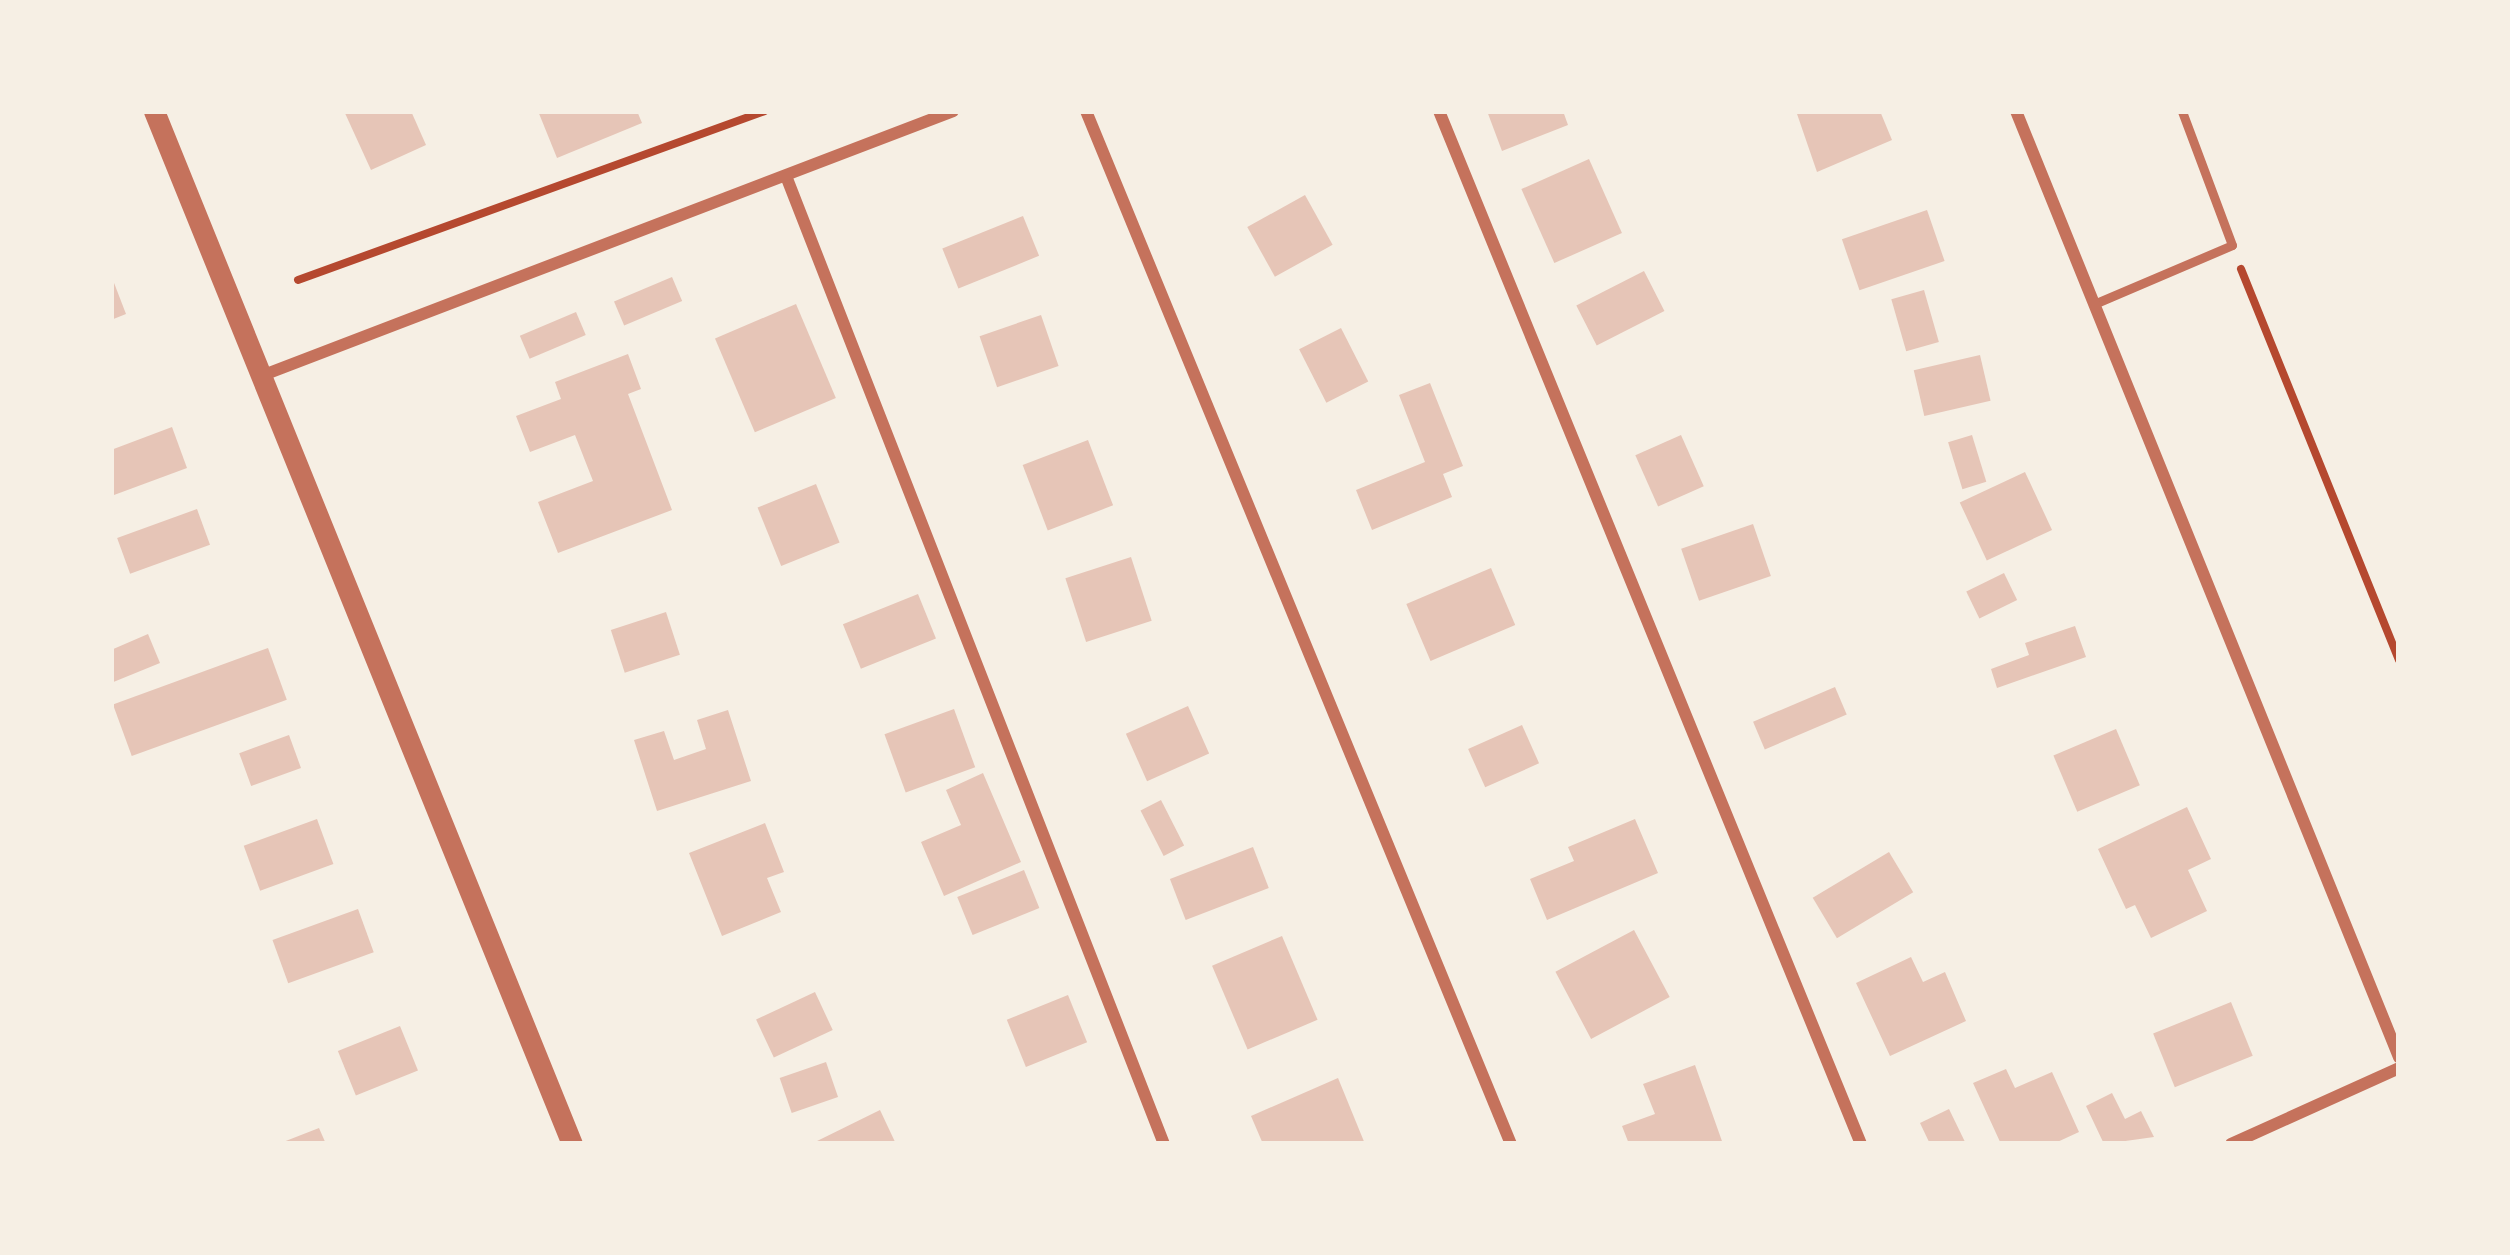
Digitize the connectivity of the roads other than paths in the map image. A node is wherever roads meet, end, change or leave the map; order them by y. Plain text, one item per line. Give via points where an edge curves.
1 (154, 111) edge
2 (953, 111) edge
3 (1087, 111) edge
4 (1439, 111) edge
5 (2016, 111) edge
6 (2182, 111) edge
7 (785, 176) junction
8 (2094, 304) junction
9 (262, 376) junction
10 (2399, 1057) edge
11 (2399, 1068) edge
12 (572, 1144) edge
13 (1164, 1144) edge
14 (1511, 1144) edge
15 (1861, 1144) edge
16 (2231, 1144) edge

1 - 9 street
2 - 7 street
3 - 14 street
4 - 15 street
5 - 8 street
6 - 8 lane via 2232,245
7 - 9 street
7 - 13 street
8 - 10 street
9 - 12 street
11 - 16 street

